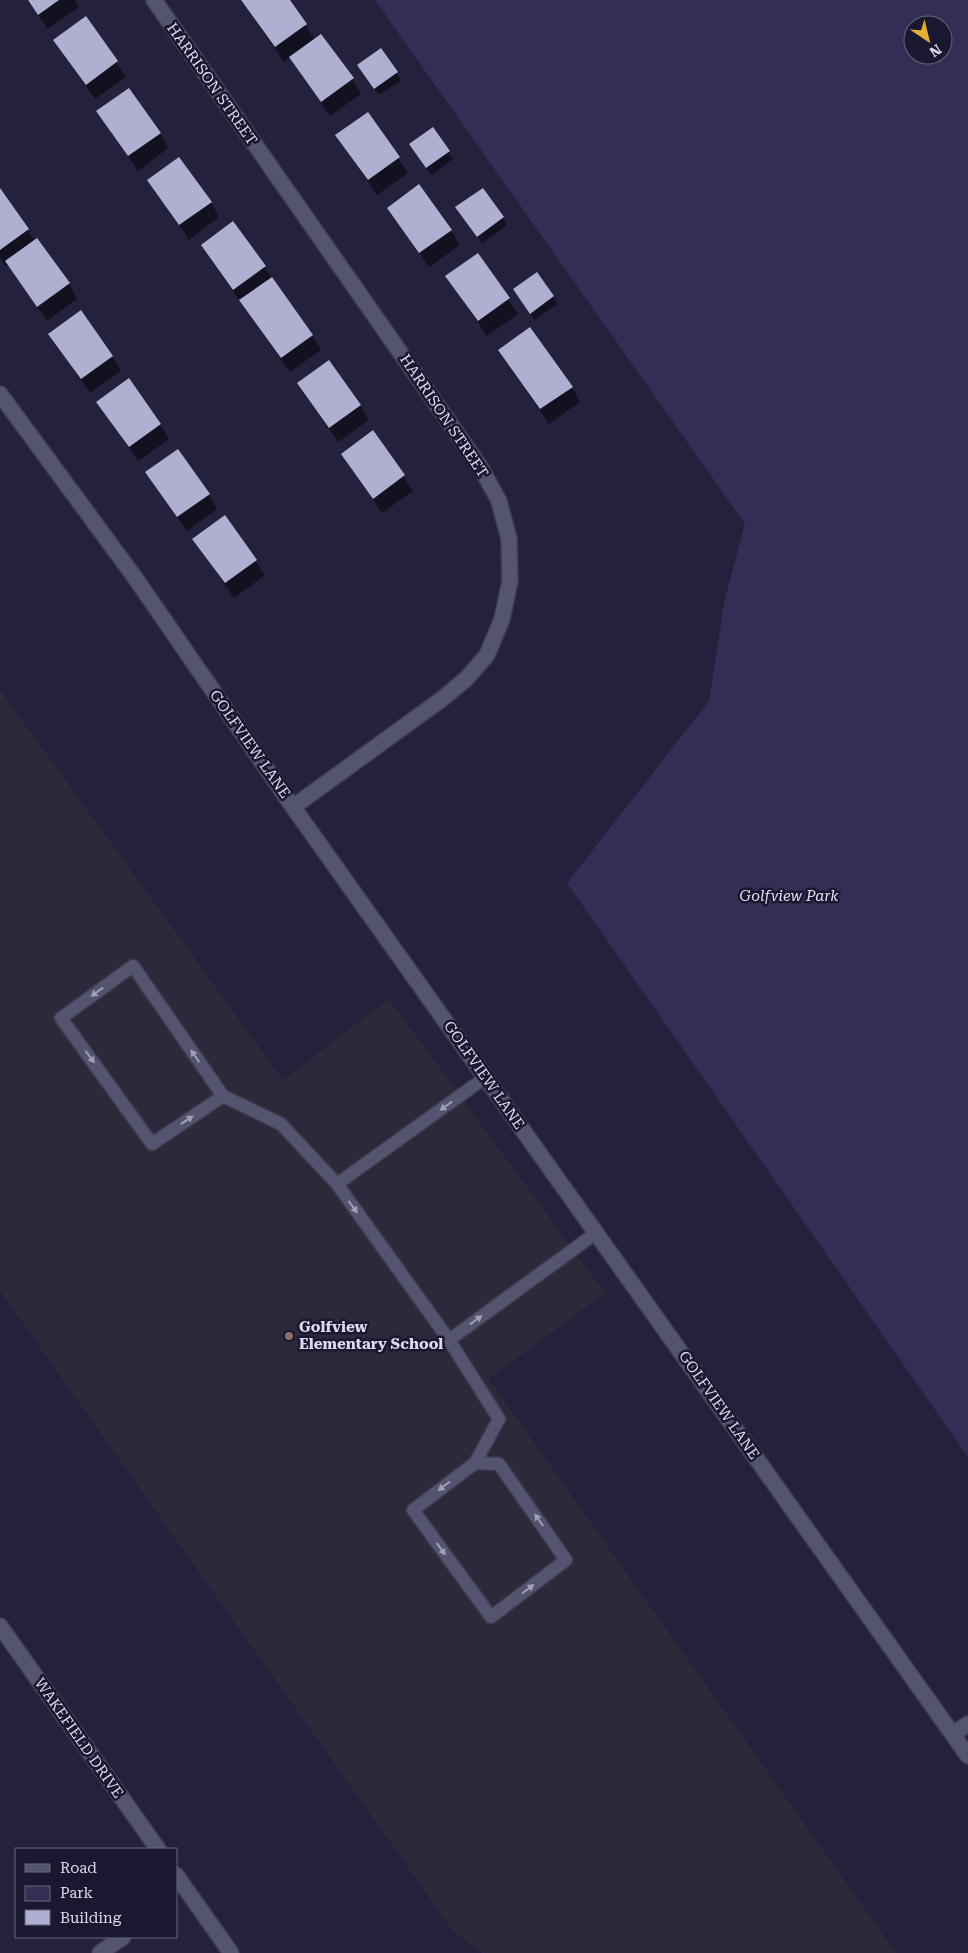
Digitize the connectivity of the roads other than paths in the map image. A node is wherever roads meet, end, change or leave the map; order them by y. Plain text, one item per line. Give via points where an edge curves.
1 (154, 0) edge
2 (0, 394) edge
3 (294, 807) junction
4 (486, 1078) junction
5 (223, 1096) junction
6 (336, 1184) junction
7 (596, 1233) junction
8 (449, 1340) junction
9 (475, 1463) junction
10 (0, 1626) edge
11 (968, 1724) edge
12 (953, 1734) junction
13 (968, 1756) edge
14 (157, 1848) edge
15 (178, 1882) edge
16 (182, 1895) edge
17 (122, 1938) edge
18 (100, 1953) edge
19 (231, 1953) edge

1 - 3 street, HARRISON STREET via 481,468 499,501 509,539 510,581 502,619 487,655 466,680 442,699
2 - 3 street, GOLFVIEW LANE via 136,579
3 - 4 street, GOLFVIEW LANE
4 -> 6 lane
4 - 7 street, GOLFVIEW LANE
5 -> 5 lane via 133,966 61,1018 152,1144
5 - 6 lane via 281,1124
6 -> 8 lane
8 -> 7 lane
7 - 12 street, GOLFVIEW LANE
8 - 9 lane via 499,1419
9 -> 9 lane via 413,1510 491,1617 566,1560 499,1464
10 - 14 street, WAKEFIELD DRIVE
11 - 12 street
12 - 13 street, GOLFVIEW LANE
15 - 16 street
16 - 19 street
17 - 18 street

